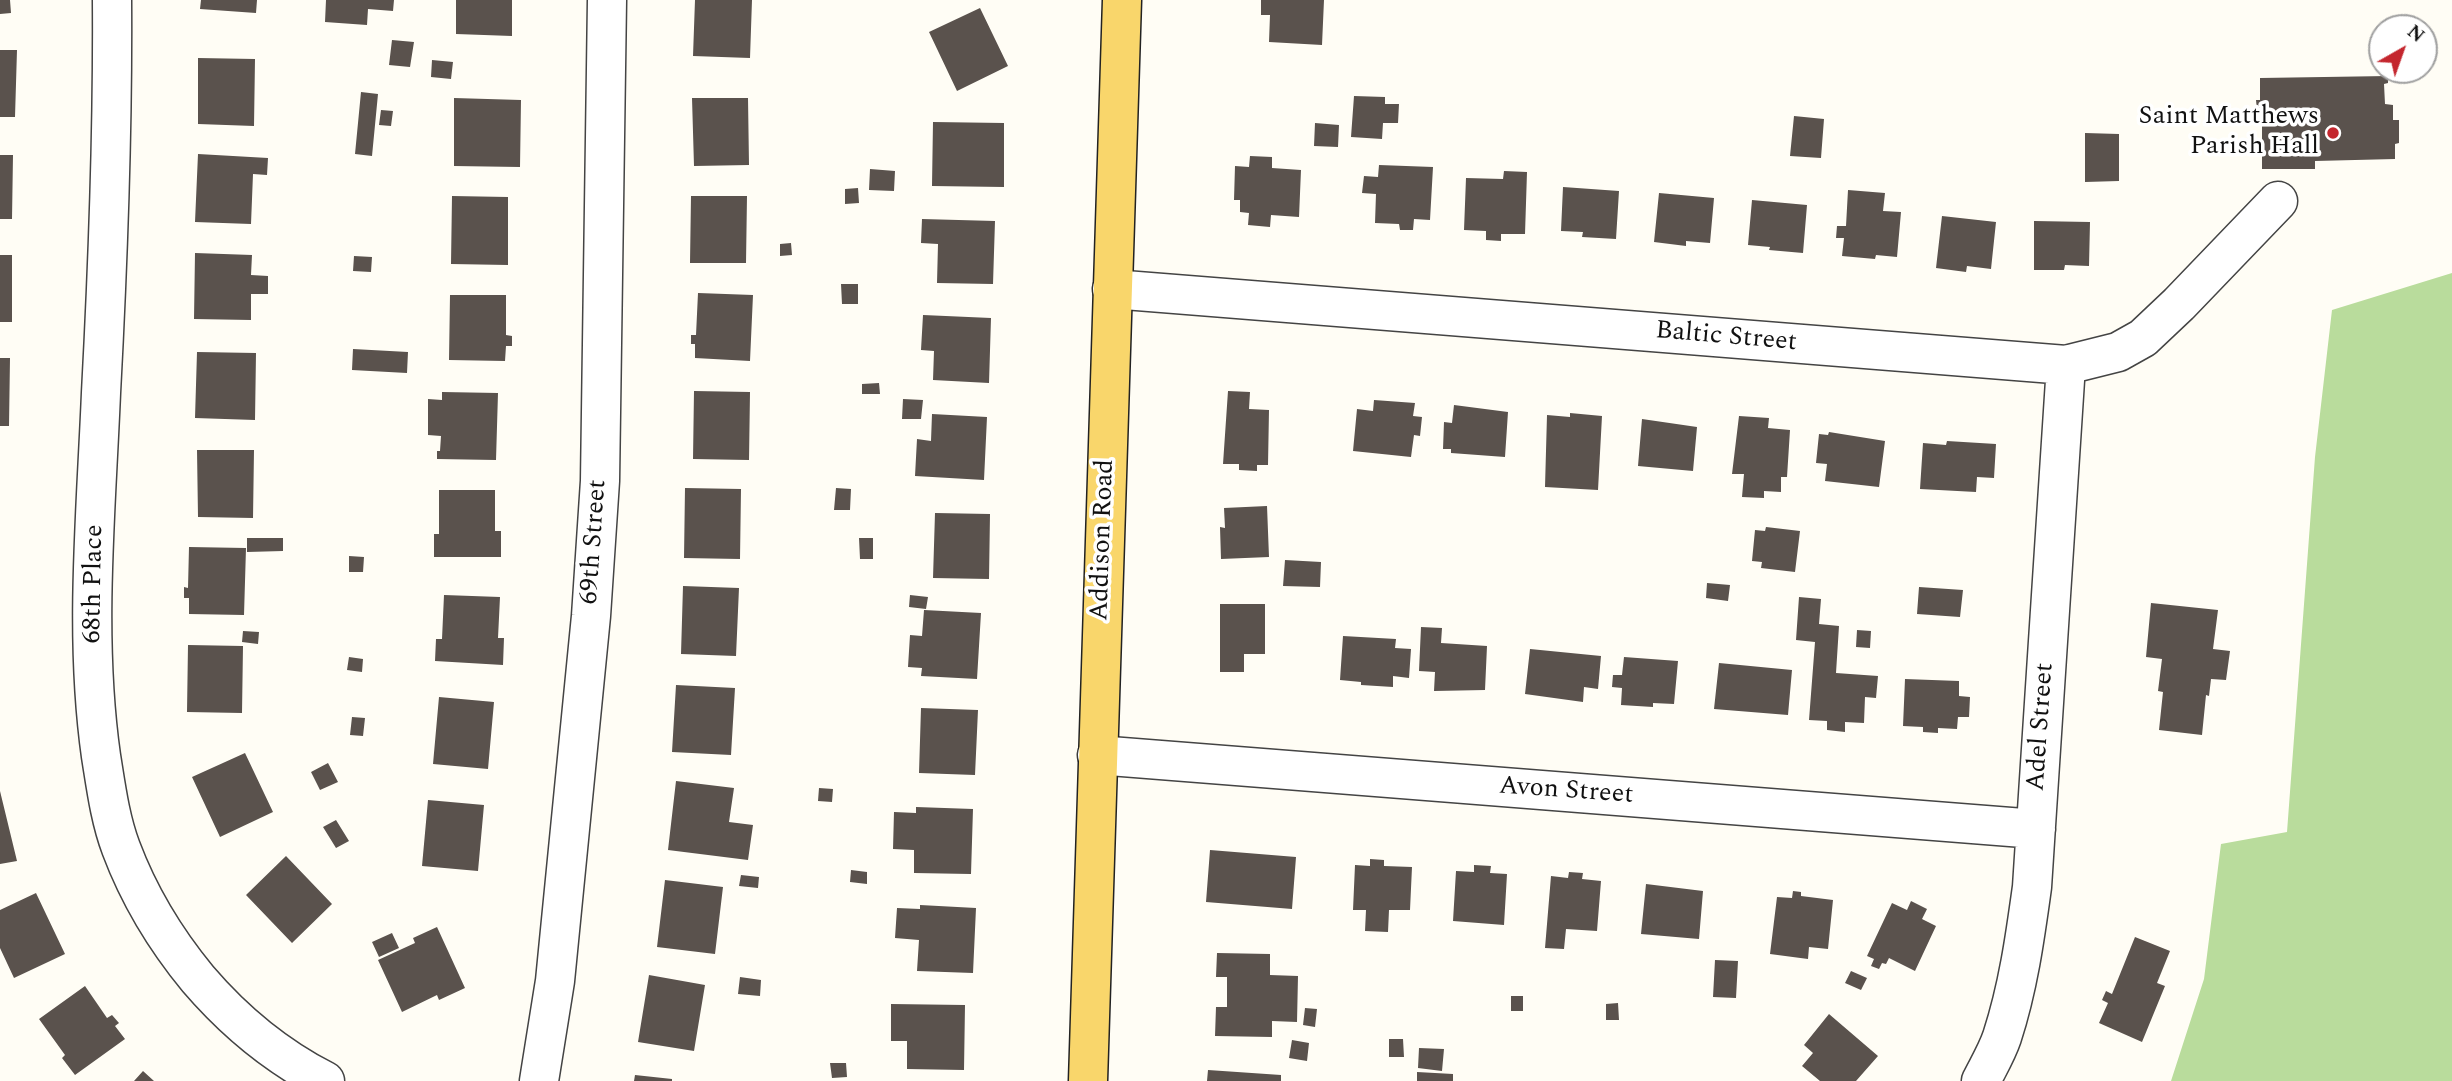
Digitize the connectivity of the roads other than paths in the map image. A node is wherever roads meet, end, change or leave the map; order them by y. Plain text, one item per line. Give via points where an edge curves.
1 (112, 0) edge
2 (607, 0) edge
3 (1122, 0) edge
4 (2278, 201) dead end
5 (1112, 289) junction
6 (2066, 365) junction
7 (1097, 755) junction
8 (2036, 829) junction
9 (325, 1081) edge
10 (540, 1081) edge
11 (1088, 1081) edge
12 (1981, 1081) edge

1 - 9 street, 68th Place via 113,110 92,599 95,711 107,794 120,846 146,905 183,961 251,1032
2 - 10 street, 69th Street via 600,481 555,981
3 - 5 main road, Addison Road
4 - 6 street, Baltic Street via 2143,338 2118,352
5 - 6 street, Baltic Street
5 - 7 main road, Addison Road
6 - 8 street, Adel Street
7 - 8 street, Avon Street
7 - 11 main road, Addison Road
8 - 12 street, Adel Street via 2025,943 2014,996 2002,1040

